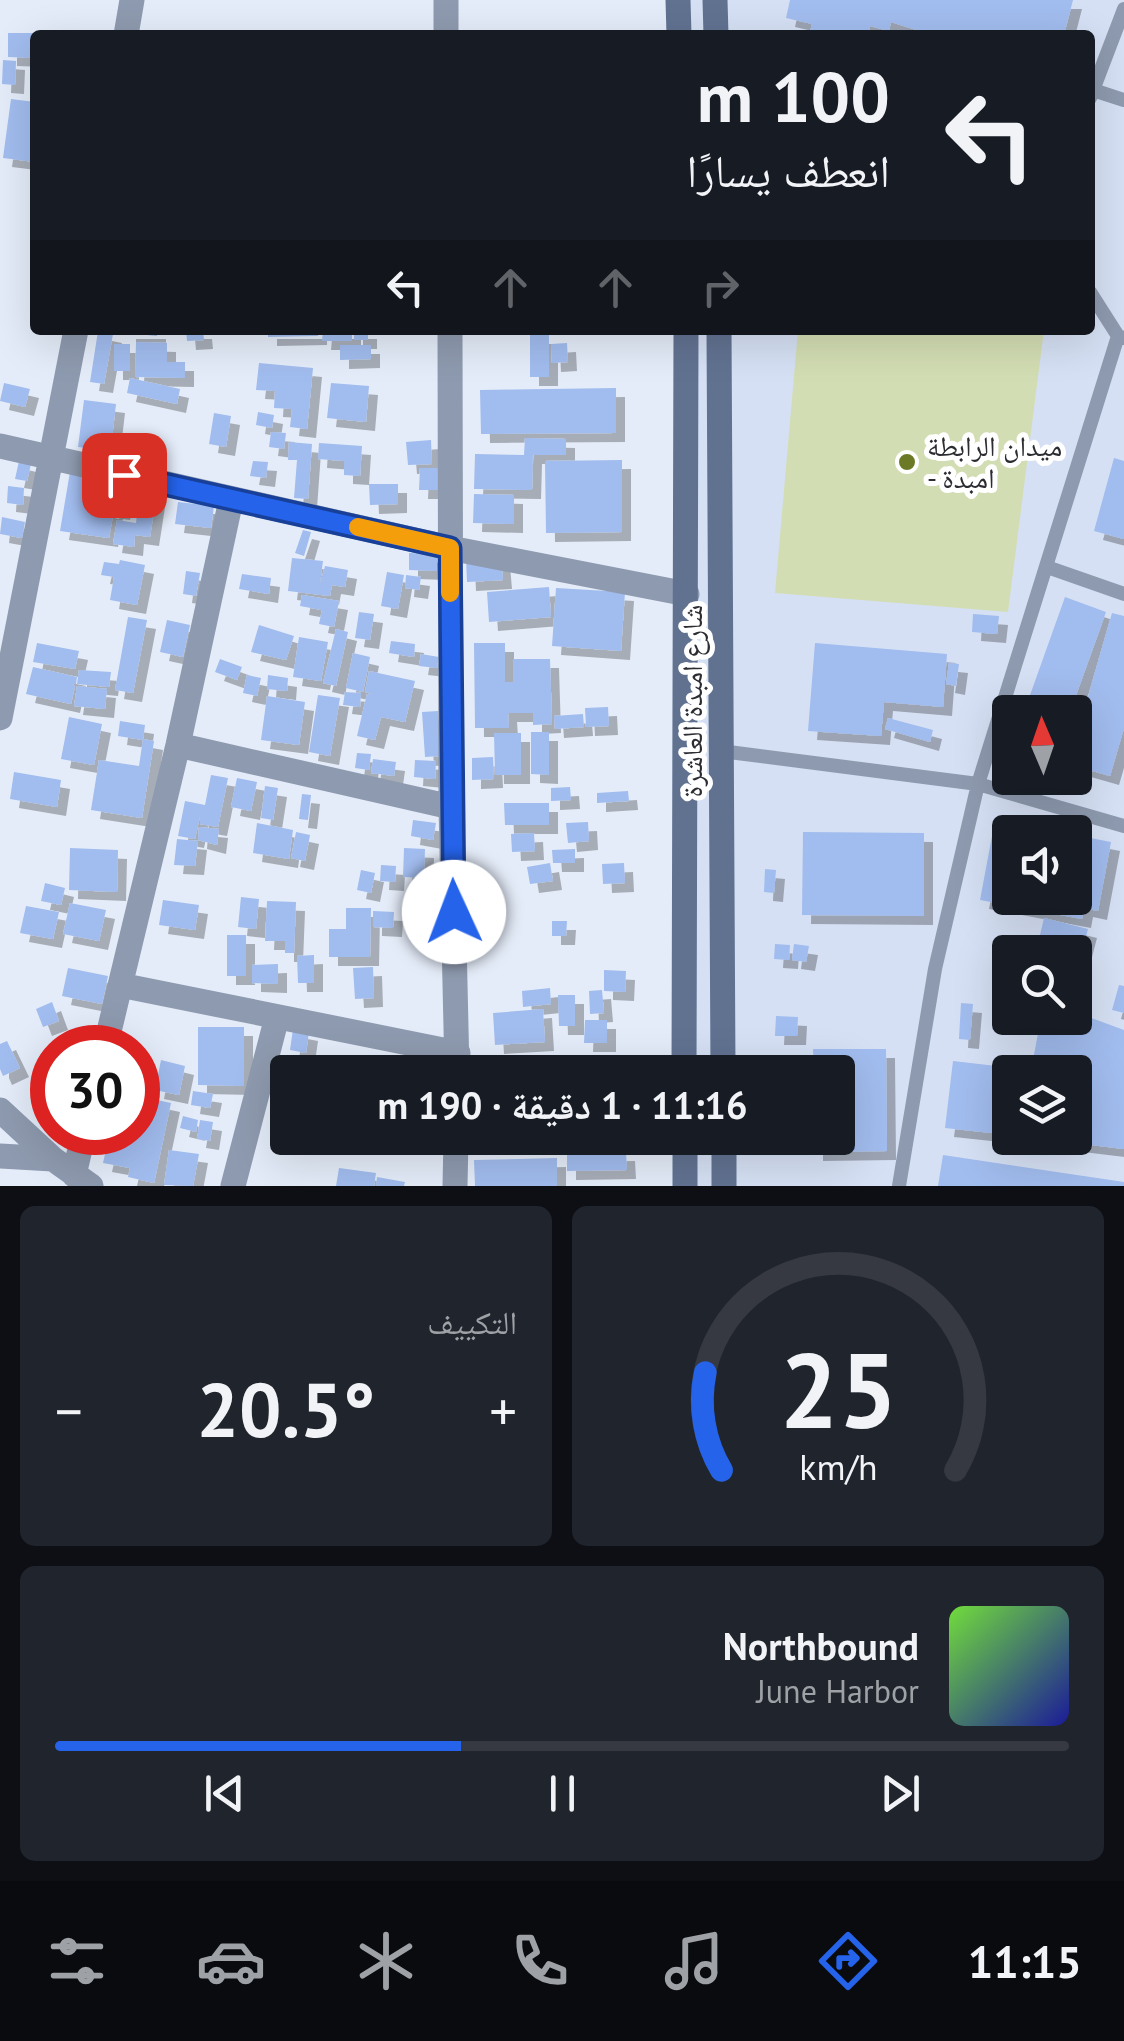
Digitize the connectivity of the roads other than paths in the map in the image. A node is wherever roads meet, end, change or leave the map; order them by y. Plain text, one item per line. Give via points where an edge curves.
1 (132, 0) edge
2 (446, 0) edge
3 (678, 0) edge
4 (715, 0) edge
5 (1124, 9) edge
6 (127, 30) edge
7 (446, 30) edge
8 (679, 30) edge
9 (716, 30) edge
10 (1095, 84) edge
11 (1095, 95) edge
12 (1124, 100) edge
13 (1095, 299) edge
14 (75, 335) edge
15 (450, 335) edge
16 (686, 335) edge
17 (719, 335) edge
18 (1121, 337) edge
19 (0, 446) edge
20 (52, 459) junction
21 (231, 500) junction
22 (450, 548) junction
23 (1048, 566) junction
24 (687, 594) junction
25 (1124, 594) edge
26 (8, 633) edge
27 (0, 718) edge
28 (178, 745) junction
29 (721, 751) junction
30 (978, 784) junction
31 (451, 807) junction
32 (1124, 826) edge
33 (120, 985) junction
34 (277, 1017) junction
35 (110, 1025) edge
36 (427, 1055) edge
37 (458, 1055) edge
38 (684, 1055) edge
39 (723, 1055) edge
40 (0, 1110) edge
41 (83, 1155) edge
42 (456, 1155) edge
43 (684, 1155) edge
44 (724, 1155) edge
45 (0, 1156) edge
46 (53, 1159) junction
47 (82, 1180) edge
48 (233, 1186) edge
49 (455, 1186) edge
50 (685, 1186) edge
51 (724, 1186) edge
52 (899, 1186) edge

1 - 6 street
2 - 7 street
3 - 8 main road
4 - 9 main road
5 - 10 lane
11 - 12 lane
13 - 18 lane
14 - 20 street
15 - 22 street
16 - 24 main road, شارع امبدة العاشرة
17 - 29 main road, شارع امبدة العاشرة
18 - 23 lane
19 - 20 street
20 - 21 street
20 - 26 street
21 - 22 street
21 - 28 street
22 - 24 street
22 - 31 street
23 - 25 lane
23 - 30 lane
24 - 38 main road, شارع امبدة العاشرة
26 - 27 street
28 - 31 street
28 - 33 street
29 - 30 lane
29 - 39 main road, شارع امبدة العاشرة
30 - 32 lane
30 - 52 lane via 934,969
31 - 37 street
33 - 34 street
33 - 35 street
34 - 36 street
34 - 48 street
40 - 46 street
41 - 47 street
42 - 49 street
43 - 50 main road
44 - 51 main road
45 - 46 street
46 - 47 street

